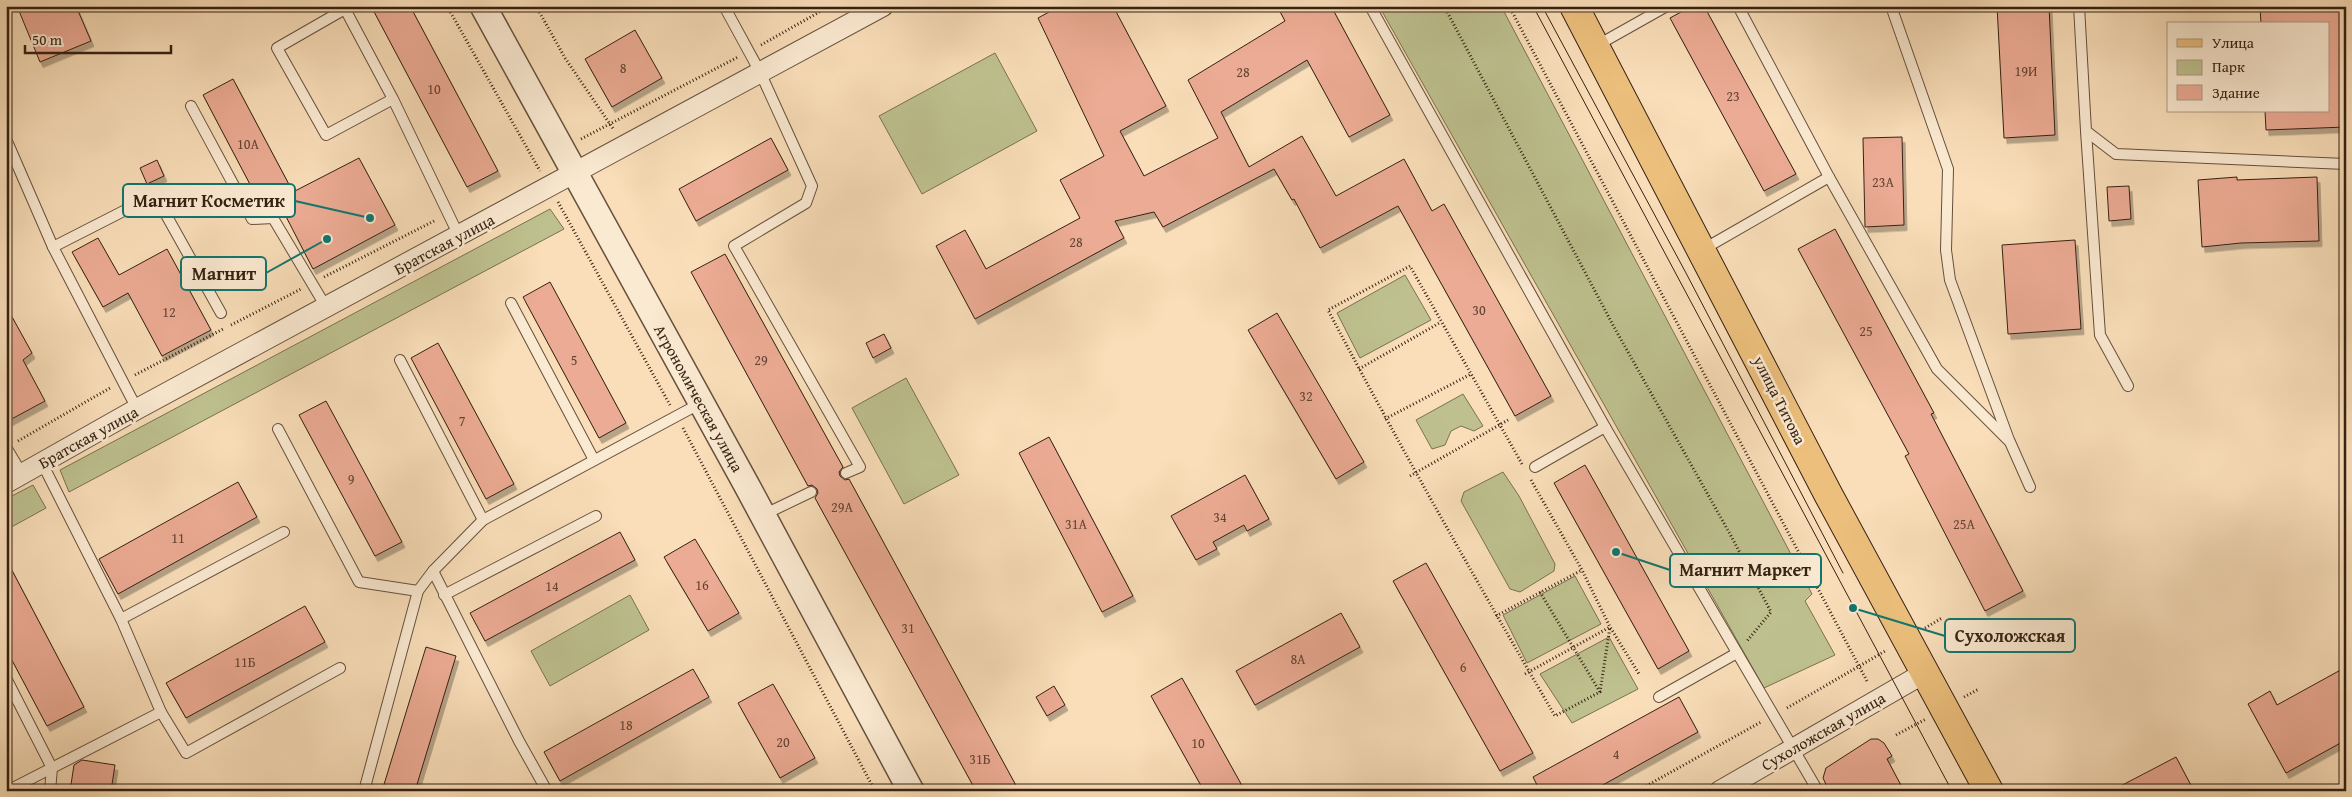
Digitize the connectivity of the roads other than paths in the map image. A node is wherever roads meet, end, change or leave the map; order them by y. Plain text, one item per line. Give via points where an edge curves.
1 (483, 6) edge
2 (724, 6) edge
3 (883, 6) edge
4 (1370, 6) edge
5 (1574, 6) edge
6 (1667, 6) edge
7 (1738, 6) edge
8 (1891, 6) edge
9 (2079, 6) edge
10 (1595, 46) junction
11 (760, 72) junction
12 (393, 99) junction
13 (191, 106) dead end
14 (2086, 131) junction
15 (6, 138) edge
16 (2346, 164) edge
17 (575, 174) junction
18 (1829, 177) junction
19 (459, 236) junction
20 (53, 247) junction
21 (1702, 250) junction
22 (511, 303) dead end
23 (326, 307) junction
24 (221, 313) dead end
25 (400, 360) dead end
26 (2128, 386) dead end
27 (701, 403) junction
28 (137, 409) junction
29 (1605, 427) junction
30 (278, 429) dead end
31 (2010, 442) junction
32 (6, 447) edge
33 (594, 460) junction
34 (42, 463) junction
35 (1535, 467) dead end
36 (846, 473) dead end
37 (14, 478) edge
38 (2030, 487) dead end
39 (811, 492) dead end
40 (762, 515) junction
41 (596, 516) dead end
42 (483, 520) junction
43 (284, 532) dead end
44 (433, 571) junction
45 (418, 591) junction
46 (444, 595) junction
47 (121, 619) junction
48 (1738, 653) junction
49 (340, 668) dead end
50 (1926, 672) junction
51 (6, 678) edge
52 (1659, 697) dead end
53 (161, 712) junction
54 (1793, 748) junction
55 (52, 768) junction
56 (7, 791) edge
57 (50, 791) edge
58 (364, 791) edge
59 (547, 791) edge
60 (911, 791) edge
61 (1720, 791) edge
62 (1818, 791) edge
63 (1990, 791) edge

1 - 17 street, Агрономическая улица
2 - 11 lane
3 - 11 street, Братская улица
4 - 29 lane
5 - 10 main road, улица Титова
6 - 10 lane
7 - 18 lane
8 - 31 lane via 1948,169 1946,250 1950,280
9 - 14 lane
10 - 21 main road, улица Титова
11 - 17 street, Братская улица
11 - 36 lane via 812,186 806,202 734,246 860,467
12 - 12 lane via 345,9 277,48 326,135
12 - 19 lane
13 - 23 lane via 252,219 273,218
14 - 16 lane via 2116,154
14 - 26 lane via 2100,335
15 - 20 lane
17 - 19 street, Братская улица
17 - 27 street, Агрономическая улица
18 - 21 lane
18 - 31 lane via 1937,369
19 - 23 street, Братская улица
20 - 24 lane via 155,195
20 - 28 lane
21 - 50 main road, улица Титова via 1828,494
22 - 33 lane
23 - 28 street, Братская улица
25 - 42 lane
27 - 33 lane
27 - 40 street, Агрономическая улица
28 - 34 street, Братская улица
29 - 35 lane
29 - 48 lane
30 - 45 lane via 359,582
31 - 38 lane
32 - 37 lane
33 - 42 lane
34 - 37 street, Братская улица
34 - 47 lane
39 - 40 lane
40 - 60 street, Агрономическая улица
41 - 46 lane
42 - 44 lane
43 - 47 lane
44 - 45 lane
44 - 46 lane
45 - 58 lane
46 - 59 lane
47 - 53 lane
48 - 52 lane
48 - 54 lane
49 - 53 lane via 186,753
50 - 54 street, Сухоложская улица
50 - 63 main road, улица Титова
51 - 55 lane
53 - 55 lane
54 - 61 street, Сухоложская улица
54 - 62 lane
55 - 56 lane
55 - 57 lane

